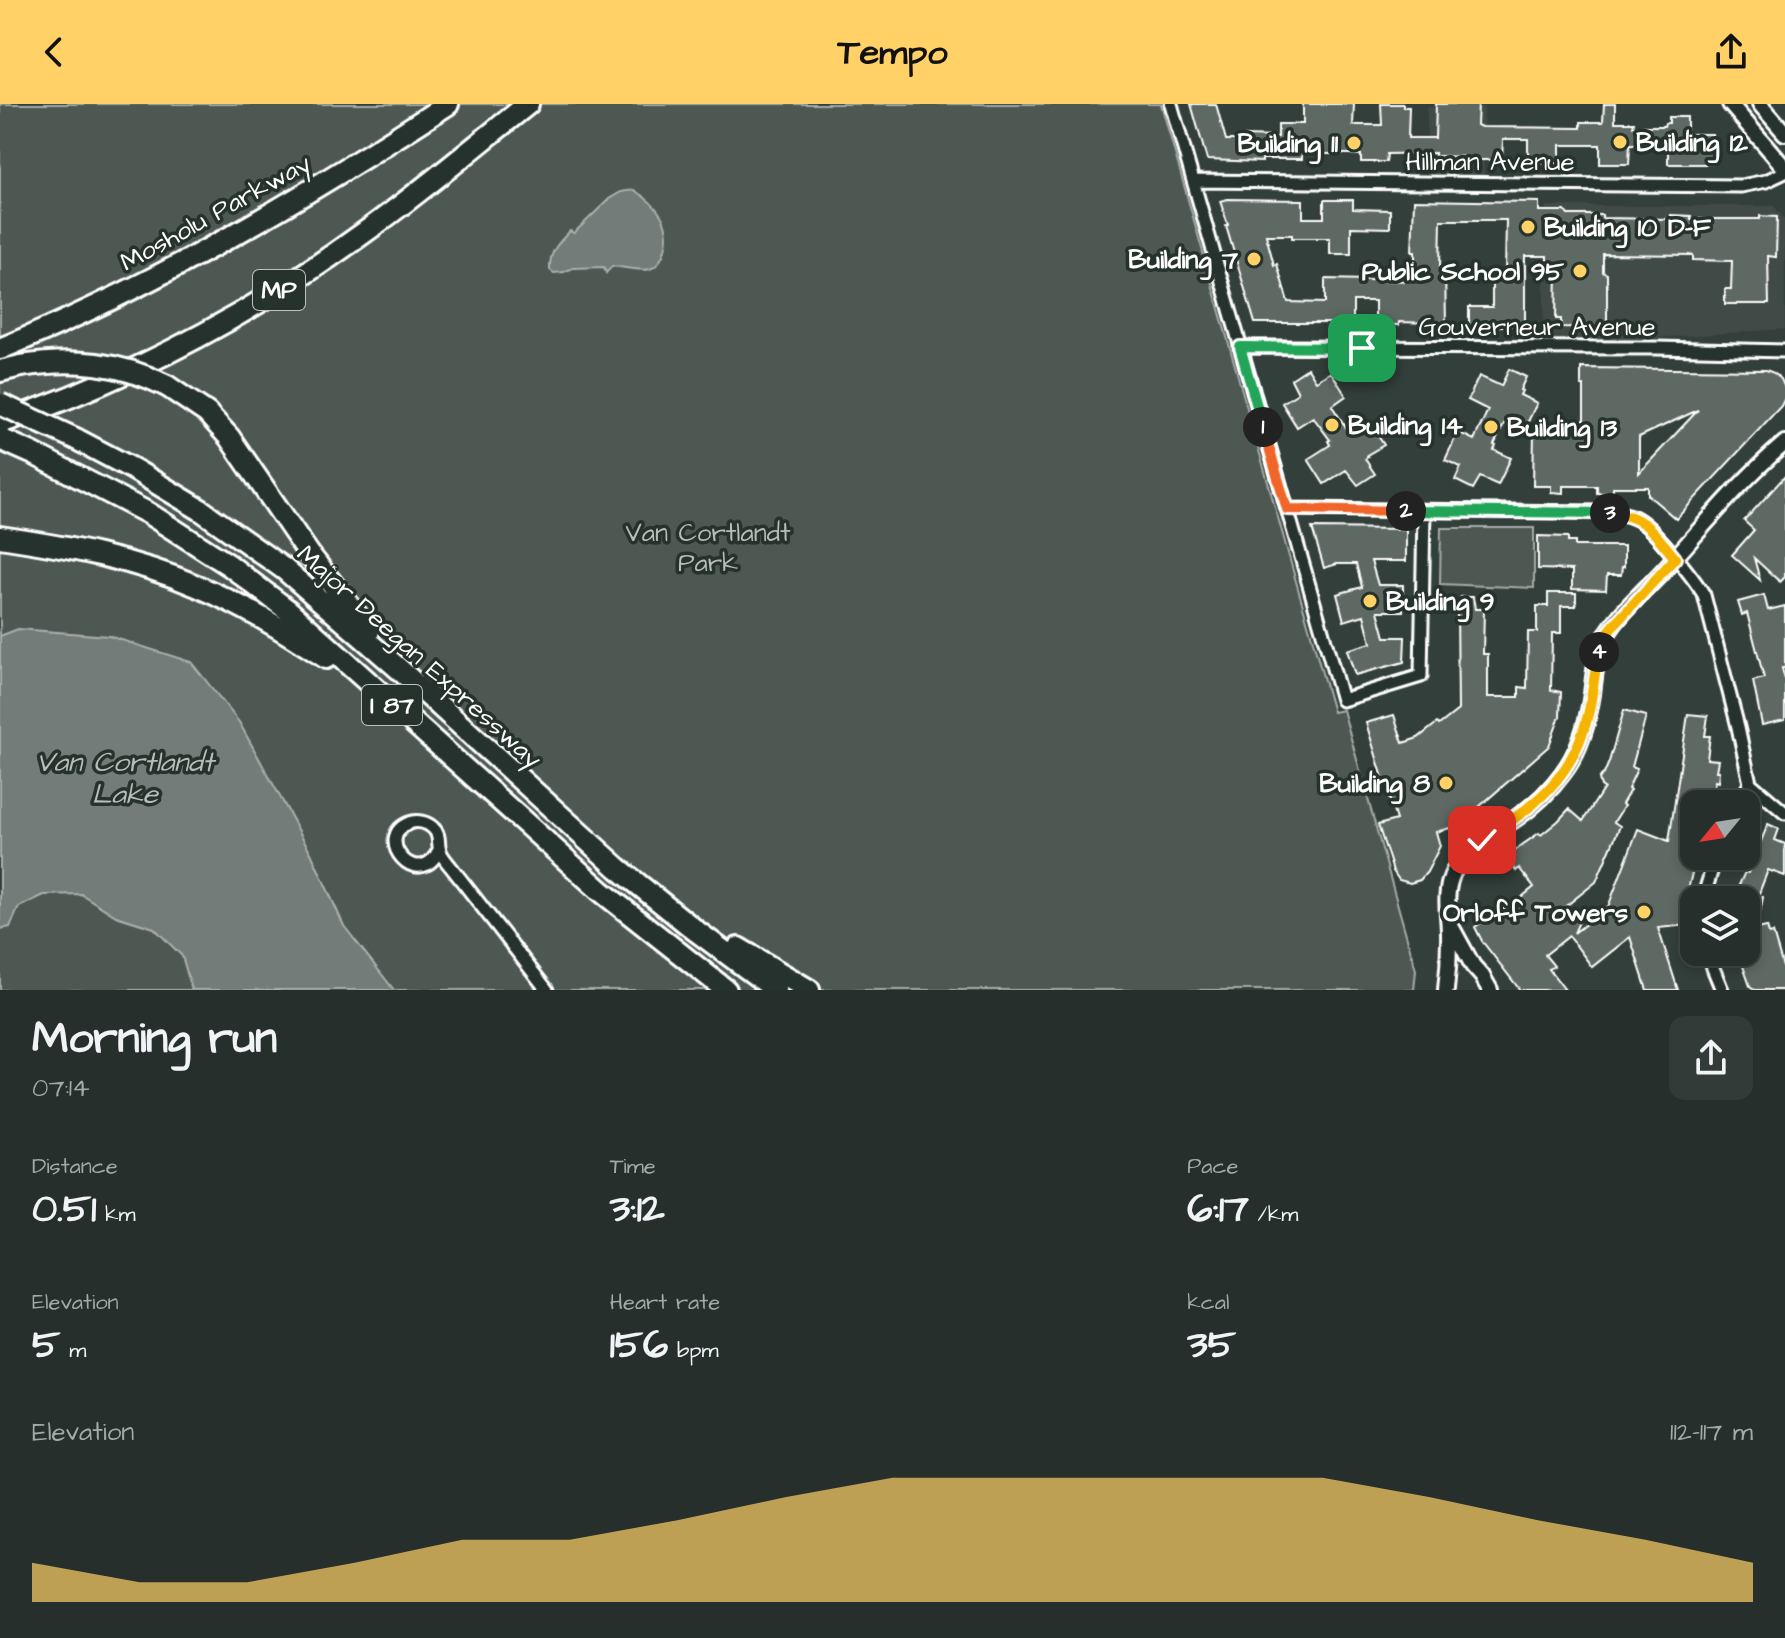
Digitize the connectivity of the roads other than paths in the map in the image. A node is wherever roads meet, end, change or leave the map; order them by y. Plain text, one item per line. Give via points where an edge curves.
1 (448, 104) edge
2 (528, 104) edge
3 (1171, 104) edge
4 (1730, 104) edge
5 (1760, 104) edge
6 (1785, 133) edge
7 (1785, 170) edge
8 (1193, 181) junction
9 (1240, 347) junction
10 (0, 349) edge
11 (1785, 351) edge
12 (0, 371) edge
13 (0, 404) edge
14 (0, 423) edge
15 (1785, 434) edge
16 (0, 439) edge
17 (1785, 443) edge
18 (1772, 454) junction
19 (1287, 509) junction
20 (1424, 511) junction
21 (0, 537) edge
22 (1675, 558) junction
23 (399, 669) junction
24 (378, 692) junction
25 (1750, 783) junction
26 (1747, 790) edge
27 (1785, 813) edge
28 (439, 850) junction
29 (655, 899) junction
30 (1448, 921) junction
31 (1712, 966) edge
32 (547, 990) edge
33 (726, 990) edge
34 (776, 990) edge
35 (809, 990) edge
36 (1446, 990) edge
37 (1490, 990) edge
38 (1722, 990) edge

1 - 10 highway, Mosholu Parkway via 212,246
2 - 14 highway, MP via 403,205 280,290 131,371
3 - 8 street
4 - 7 main road
5 - 6 main road
7 - 8 street, Hillman Avenue via 1741,186
8 - 9 street
9 - 11 street, Gouverneur Avenue
9 - 19 street
12 - 23 highway, bridge via 60,361 128,369 167,386 207,413
13 - 23 highway, Major Deegan Expressway / I 87, bridge via 133,469 201,510 284,569
15 - 18 main road
16 - 24 highway, Major Deegan Expressway / I 87 via 148,513 229,565
17 - 18 main road
18 - 22 main road
19 - 20 street
19 - 20 street via 1342,700 1421,676
20 - 22 street via 1626,514 1647,526
21 - 24 highway via 96,554 196,585 269,622
22 - 25 street via 1706,601
22 - 30 main road via 1602,644 1584,730 1563,774 1536,803 1482,840 1457,865 1449,887
23 - 29 highway, Major Deegan Expressway / I 87
24 - 33 highway, Major Deegan Expressway / I 87 via 601,891
25 - 26 street
25 - 27 street
28 - 28 street via 437,834 421,822 407,824 396,839 400,858 415,866 430,862
28 - 32 street
29 - 34 highway, Major Deegan Expressway / I 87
29 - 35 highway
30 - 36 main road
30 - 37 main road
31 - 38 street

